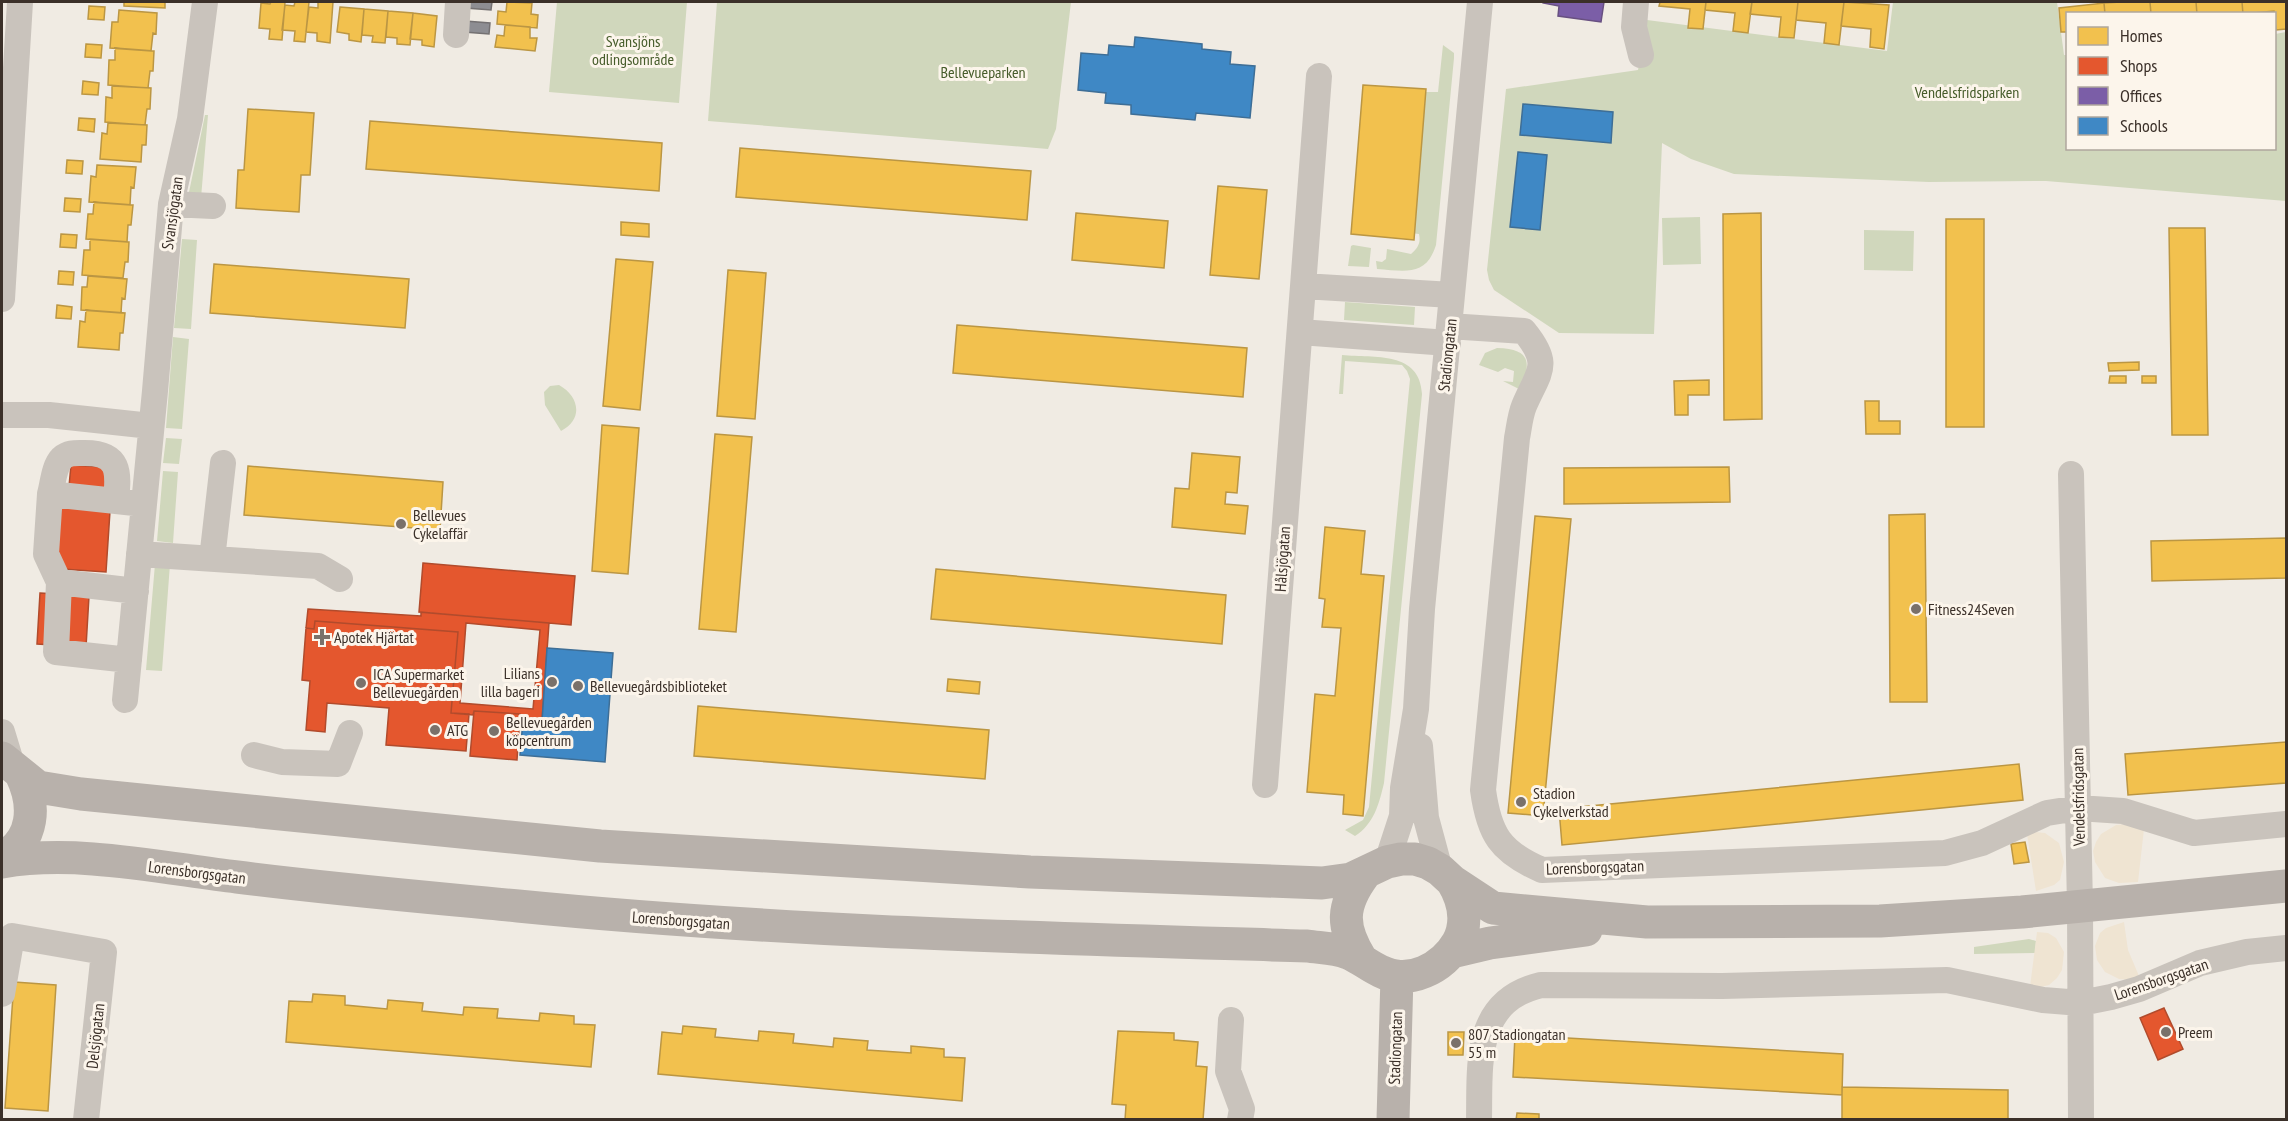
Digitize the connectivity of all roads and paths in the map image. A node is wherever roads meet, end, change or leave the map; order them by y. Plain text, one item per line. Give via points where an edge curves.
1 (20, 2) edge
2 (205, 2) edge
3 (458, 2) edge
4 (1480, 2) edge
5 (1636, 2) edge
6 (456, 35) dead end
7 (1641, 55) dead end
8 (1319, 76) dead end
9 (171, 204) junction
10 (213, 206) dead end
11 (3, 253) edge
12 (1303, 286) junction
13 (1452, 295) junction
14 (2, 299) edge
15 (1300, 333) junction
16 (1449, 335) junction
17 (2, 415) edge
18 (152, 426) junction
19 (223, 463) dead end
20 (2072, 474) dead end
21 (50, 494) junction
22 (116, 501) junction
23 (144, 504) junction
24 (139, 554) junction
25 (212, 559) junction
26 (340, 579) dead end
27 (59, 582) junction
28 (136, 591) junction
29 (129, 660) junction
30 (125, 700) dead end
31 (1416, 709) junction
32 (2, 732) edge
33 (350, 733) dead end
34 (254, 755) dead end
35 (11, 766) edge
36 (1265, 785) dead end
37 (2078, 808) junction
38 (2286, 824) edge
39 (2, 860) edge
40 (1375, 869) junction
41 (1446, 875) junction
42 (2286, 886) edge
43 (2080, 906) junction
44 (1647, 922) junction
45 (2286, 948) edge
46 (1452, 952) junction
47 (1361, 959) junction
48 (1397, 976) junction
49 (2, 994) edge
50 (2081, 1003) junction
51 (1231, 1020) dead end
52 (1241, 1114) edge
53 (86, 1119) edge
54 (1393, 1119) edge
55 (1479, 1119) edge
56 (2081, 1119) edge

1 - 11 street
2 - 9 street, Svansjögatan via 190,119
3 - 6 street
4 - 13 street, Stadiongatan
5 - 7 street via 1634,27
8 - 12 street, Hålsjögatan
9 - 10 street
9 - 18 street, Svansjögatan
11 - 14 street
12 - 13 street
12 - 15 street, Hålsjögatan
13 - 16 street, Stadiongatan
15 - 16 street
15 - 36 street, Hålsjögatan
16 - 31 street, Stadiongatan
16 - 37 street, Lorensborgsgatan via 1524,331 1539,354 1542,367 1524,408 1517,438 1483,790 1494,835 1513,854 1542,870 1946,853 1983,843 2047,813
17 - 18 street via 49,415
18 - 23 street, Svansjögatan
19 - 25 street
20 - 37 street, Vendelsfridsgatan
21 - 22 street
21 - 22 street via 61,459 72,453 99,453 109,457 116,468
21 - 27 street via 46,554
22 - 23 street
23 - 24 street, Svansjögatan
24 - 25 street
24 - 28 street, Svansjögatan
25 - 26 street via 318,566
27 - 28 street
27 - 29 street via 56,652
28 - 29 street, Svansjögatan
29 - 30 street, Svansjögatan
31 - 40 street, Stadiongatan via 1402,816
31 - 41 street, Stadiongatan via 1426,818
32 - 35 street
33 - 34 street via 338,764 282,762
35 - 39 main road, Lorensborgsgatan via 28,790 31,808 29,826 21,842
35 - 40 main road via 38,787 81,794 600,846 1030,872 1322,883 1351,879
37 - 38 street, Lorensborgsgatan via 2123,811 2194,833
37 - 43 street, Vendelsfridsgatan
39 - 47 main road, Lorensborgsgatan via 85,858 253,879 662,919 891,933 1307,946 1346,952
40 - 41 main road via 1401,859 1415,859
40 - 47 main road via 1354,888 1347,904 1349,940
41 - 44 main road via 1492,908
41 - 46 main road via 1460,894 1464,909 1460,939
42 - 43 main road
43 - 44 main road via 1880,921
43 - 50 street, Vendelsfridsgatan
44 - 46 main road via 1490,943
45 - 50 street, Lorensborgsgatan via 2200,963 2139,989
46 - 48 main road via 1421,974
47 - 48 main road, Lorensborgsgatan via 1381,972
48 - 54 main road, Stadiongatan
49 - 53 street, Delsjögatan via 12,936 104,952
50 - 55 street, Lorensborgsgatan via 2043,1000 1947,980 1722,986 1541,985 1520,992 1491,1018 1480,1062
50 - 56 street, Vendelsfridsgatan
51 - 52 street via 1228,1071

